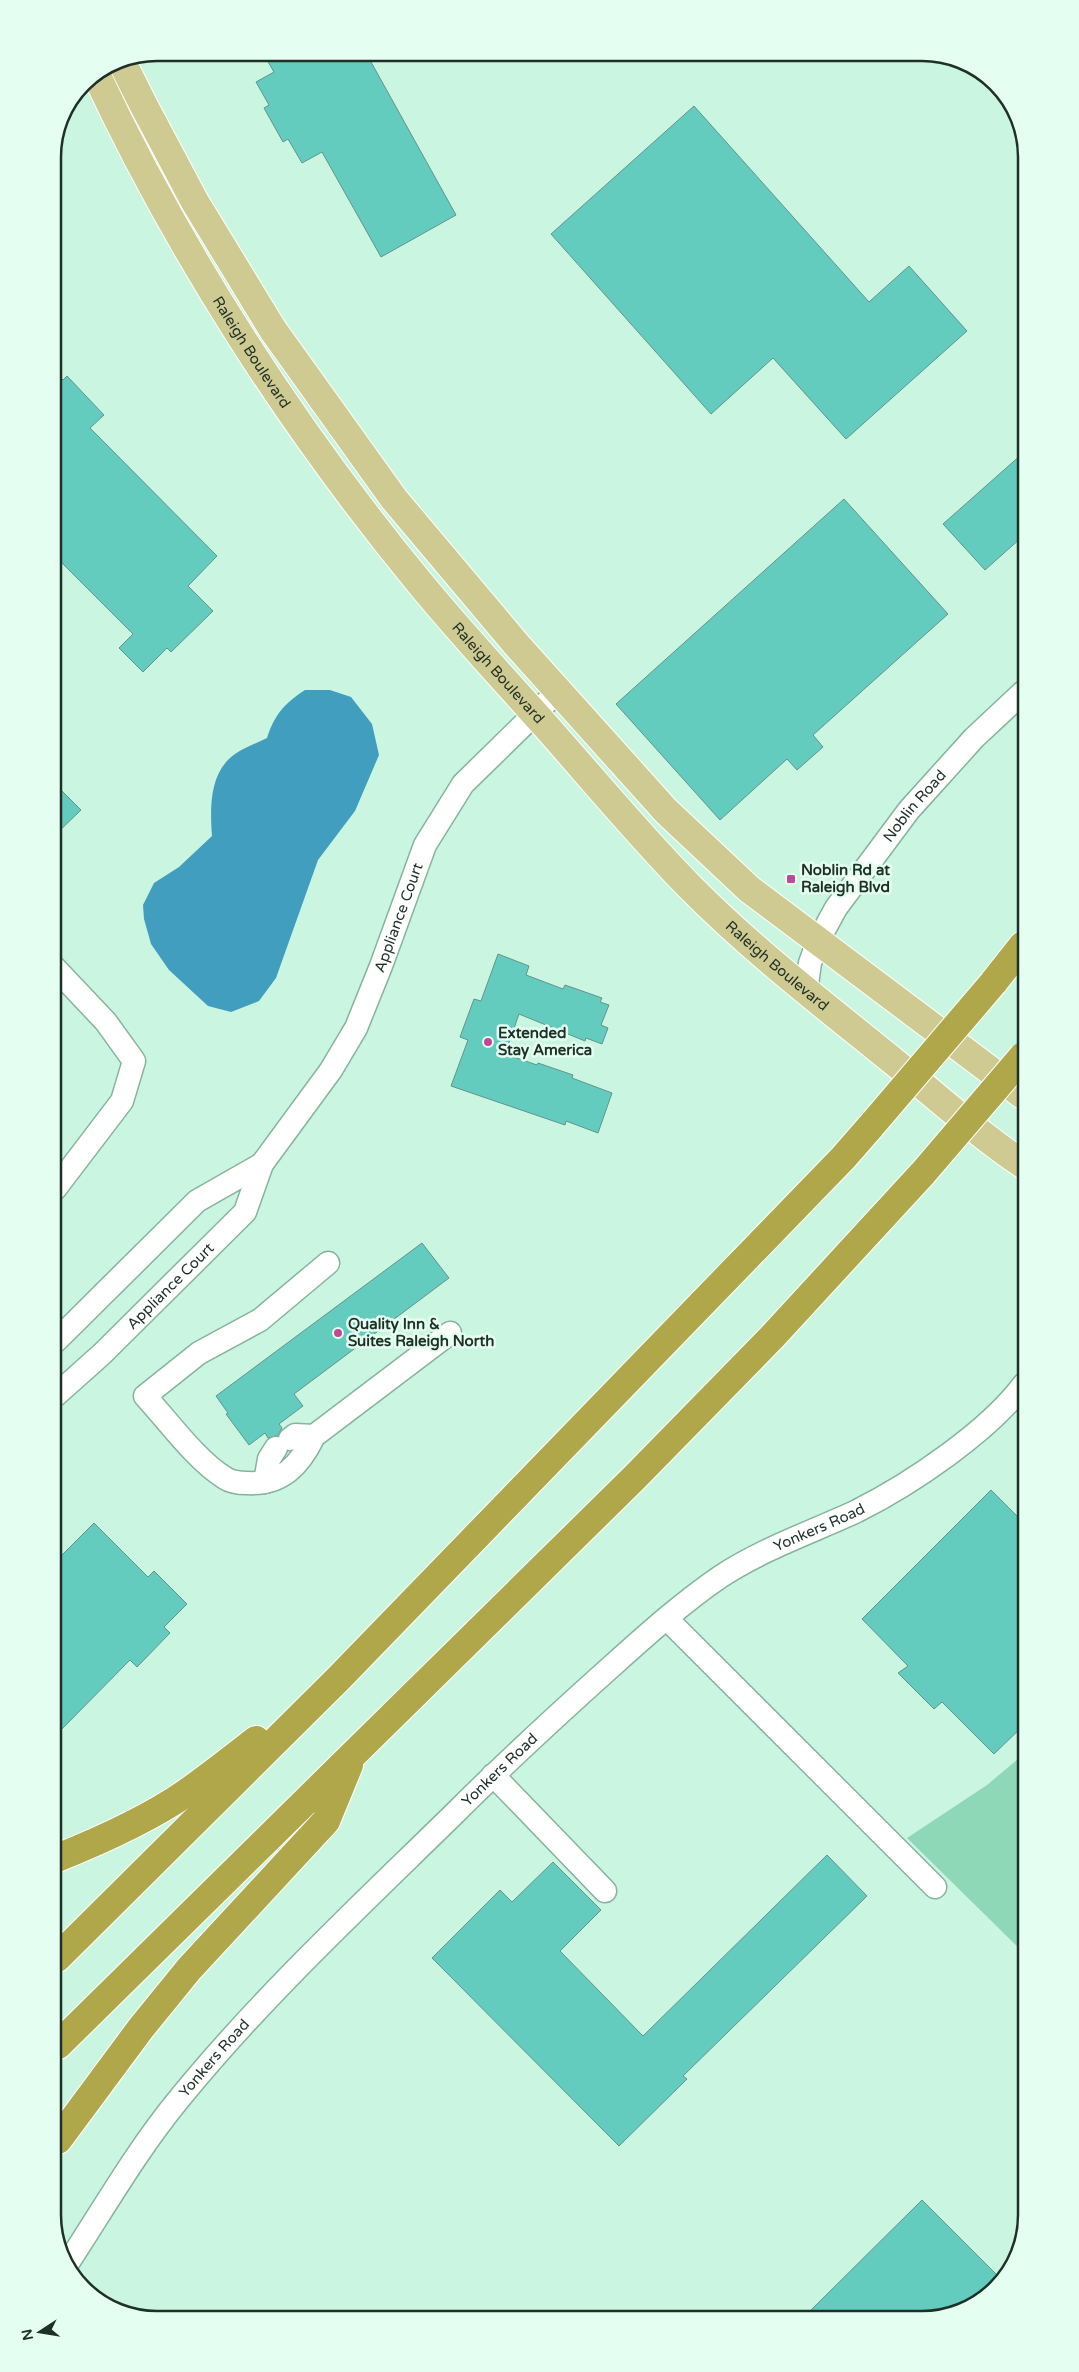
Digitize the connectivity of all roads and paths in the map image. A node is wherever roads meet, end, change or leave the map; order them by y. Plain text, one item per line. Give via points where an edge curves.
1 (124, 67) edge
2 (99, 81) edge
3 (558, 690) junction
4 (1018, 697) edge
5 (533, 713) junction
6 (818, 941) junction
7 (1018, 951) edge
8 (61, 974) edge
9 (806, 990) junction
10 (1018, 1062) edge
11 (1018, 1091) edge
12 (1018, 1160) edge
13 (262, 1164) junction
14 (61, 1181) edge
15 (328, 1263) dead end
16 (450, 1333) dead end
17 (61, 1336) edge
18 (61, 1391) edge
19 (1018, 1391) edge
20 (314, 1436) junction
21 (265, 1482) junction
22 (667, 1619) junction
23 (339, 1678) junction
24 (353, 1754) junction
25 (493, 1775) junction
26 (61, 1856) edge
27 (935, 1887) dead end
28 (604, 1891) dead end
29 (61, 1954) edge
30 (61, 2042) edge
31 (61, 2136) edge
32 (71, 2258) edge

1 - 3 main road, Raleigh Boulevard via 196,202 273,330 394,499
2 - 5 main road, Raleigh Boulevard via 182,236 283,399 417,580
3 - 5 street, Appliance Court
3 - 6 main road, Raleigh Boulevard via 666,811 749,889
4 - 6 street, Noblin Road via 974,738 909,810 836,908
5 - 9 main road, Raleigh Boulevard via 692,889
5 - 13 street, Appliance Court via 463,784 425,845 356,1028 331,1070
6 - 9 street, Noblin Road via 810,963
6 - 11 main road, Raleigh Boulevard
7 - 23 highway, bridge via 842,1158
8 - 14 street via 106,1022 134,1061 122,1101
9 - 12 main road, Raleigh Boulevard
10 - 24 highway, bridge via 923,1173 772,1338
13 - 17 street, Appliance Court via 197,1201
13 - 18 street, Appliance Court via 245,1212
15 - 21 street via 260,1320 199,1353 145,1396 208,1465 227,1479 241,1483
16 - 20 street
19 - 22 street, Yonkers Road via 961,1444 905,1483 860,1509 721,1577
20 - 21 street via 294,1467 282,1477
20 - 21 street via 295,1435 283,1444 269,1459
22 - 25 street, Yonkers Road
22 - 27 street
23 - 26 highway via 186,1793 149,1816
23 - 29 highway
24 - 30 highway
24 - 31 highway via 326,1821 189,1969
25 - 28 street
25 - 32 street, Yonkers Road via 230,2038 131,2164

